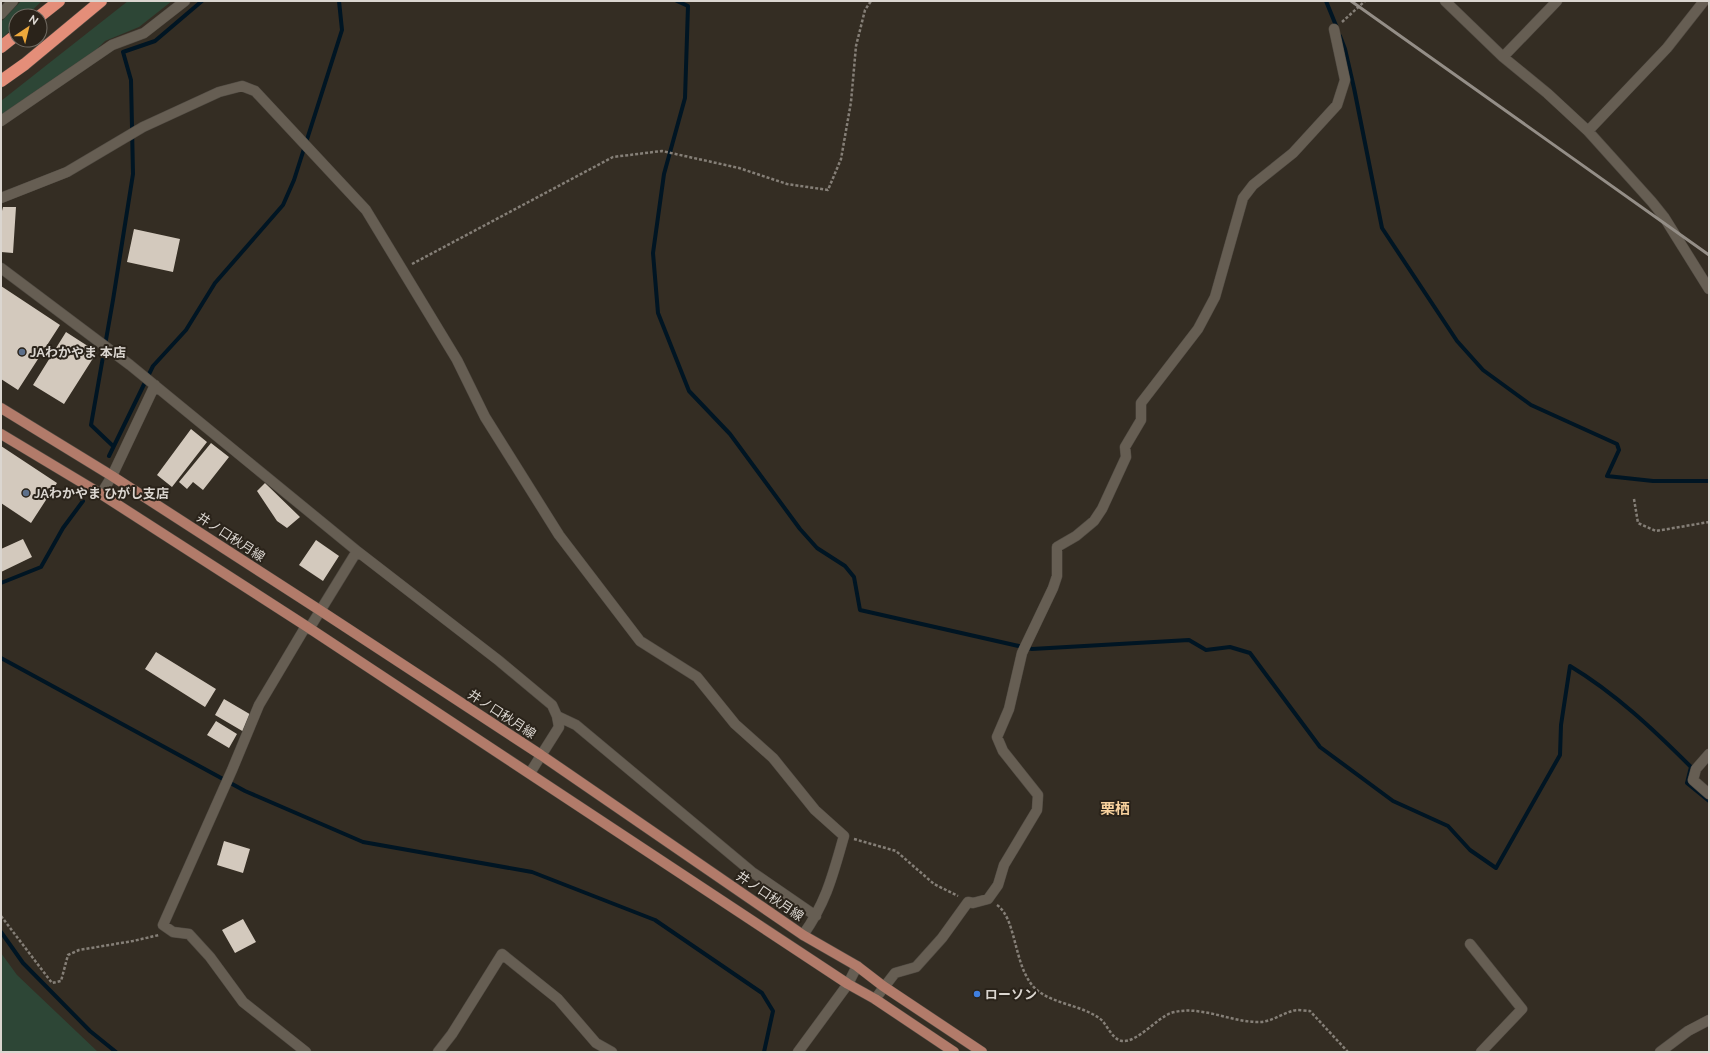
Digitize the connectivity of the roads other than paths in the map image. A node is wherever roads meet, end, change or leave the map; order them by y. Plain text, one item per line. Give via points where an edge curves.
1 (13, 1) edge
2 (59, 1) edge
3 (101, 1) edge
4 (185, 1) edge
5 (1445, 1) edge
6 (1557, 1) edge
7 (1704, 1) edge
8 (48, 10) edge
9 (1, 14) edge
10 (1334, 29) road end
11 (1503, 57) junction
12 (1, 81) edge
13 (1, 121) edge
14 (1588, 131) junction
15 (1, 198) edge
16 (1, 268) edge
17 (1709, 289) edge
18 (155, 385) junction
19 (1, 408) edge
20 (1, 434) edge
21 (112, 476) junction
22 (101, 494) junction
23 (357, 551) junction
24 (321, 611) junction
25 (308, 628) junction
26 (557, 716) junction
27 (1709, 754) edge
28 (541, 756) junction
29 (530, 773) junction
30 (1709, 794) edge
31 (816, 916) junction
32 (803, 935) junction
33 (1470, 944) dead end
34 (857, 966) junction
35 (848, 984) junction
36 (883, 986) junction
37 (875, 999) junction
38 (1709, 1020) edge
39 (306, 1052) edge
40 (438, 1052) edge
41 (612, 1052) edge
42 (798, 1052) edge
43 (954, 1052) edge
44 (982, 1052) edge
45 (1481, 1052) edge
46 (1660, 1052) edge

1 - 9 street
2 - 8 highway
3 - 12 highway
4 - 13 street via 144,33 112,46
5 - 11 street
6 - 11 street
7 - 14 street via 1667,48
10 - 36 street via 1345,80 1337,105 1293,153 1253,185 1243,198 1215,297 1198,329 1141,403 1141,420 1125,447 1126,457 1102,509 1094,521 1057,547 1057,576 1022,653 1009,709 997,737 1003,750 1038,795 1037,810 1004,865 998,885 988,899 968,902 942,938 916,967 895,973
11 - 14 street
14 - 17 street via 1664,217
15 - 31 street via 66,172 142,127 219,92 242,86 255,91 366,210 457,360 485,416 559,535 640,641 697,677 735,724 773,758 815,810 844,836 830,886
16 - 18 street
18 - 21 street
18 - 23 street
19 - 21 main road, 井ノ口秋月線
20 - 22 main road
21 - 22 street
21 - 24 main road, 井ノ口秋月線
22 - 25 main road
23 - 24 street
23 - 26 street via 498,660 552,705
24 - 25 street
24 - 28 main road, 井ノ口秋月線
25 - 29 main road
25 - 39 street via 259,705 163,925 173,932 189,934 210,957 243,1002
26 - 28 street via 559,727
26 - 31 street via 576,725 752,872
27 - 30 street via 1696,769 1693,780
28 - 29 street
28 - 32 main road, 井ノ口秋月線
29 - 35 main road
31 - 32 street
32 - 34 main road, 井ノ口秋月線
33 - 45 street via 1522,1009
34 - 35 street
34 - 36 main road, 井ノ口秋月線
35 - 37 main road
35 - 42 street
36 - 37 street
36 - 44 main road, 井ノ口秋月線
37 - 43 main road
38 - 46 street via 1688,1031
40 - 41 street via 502,954 558,999 596,1042

